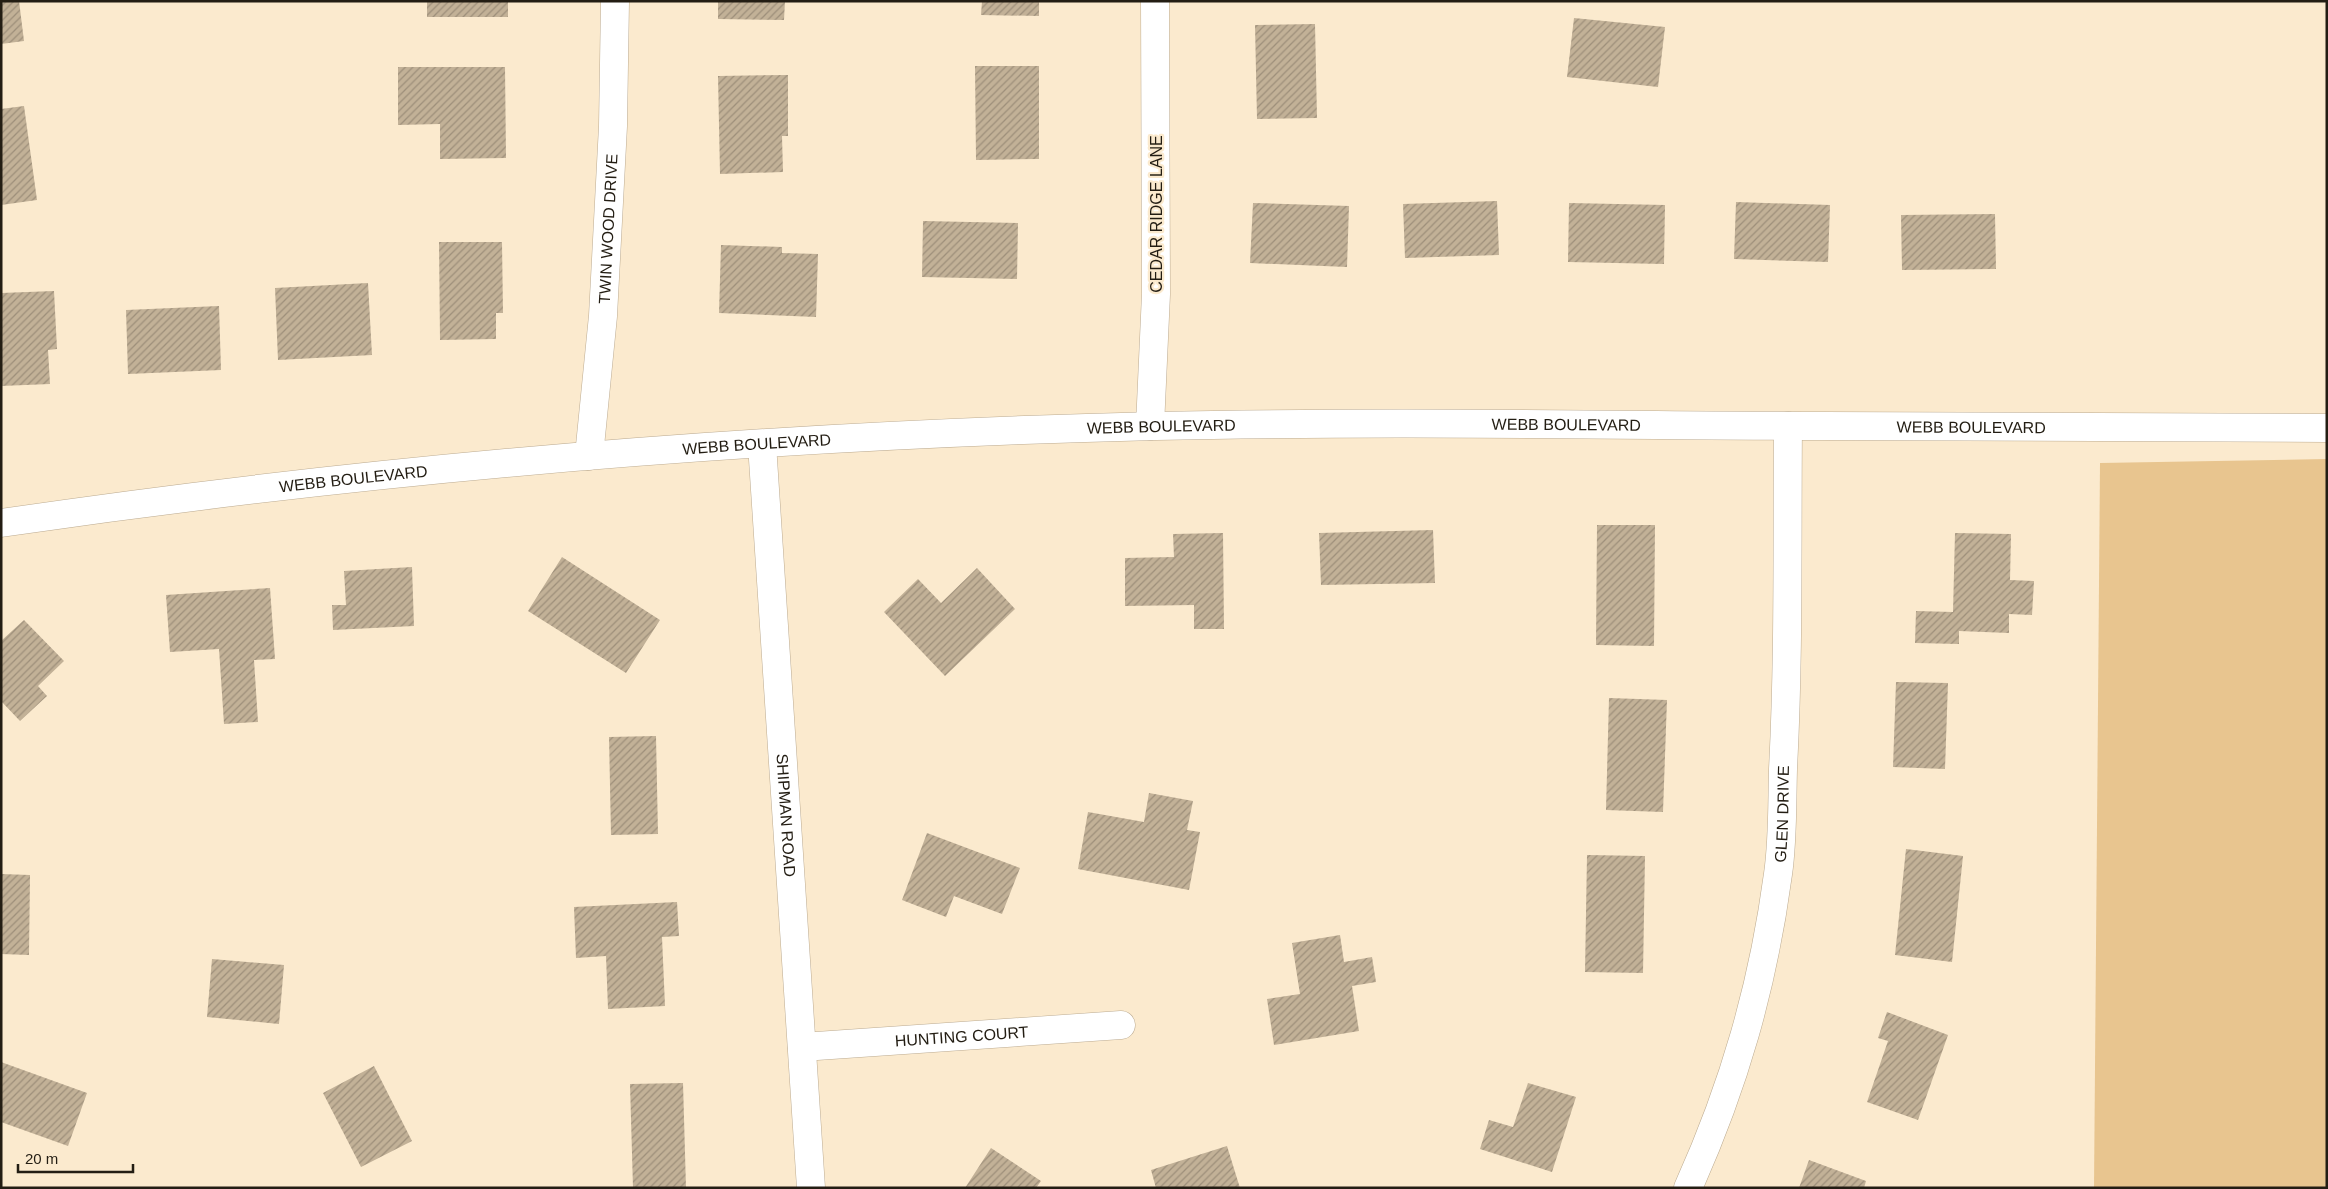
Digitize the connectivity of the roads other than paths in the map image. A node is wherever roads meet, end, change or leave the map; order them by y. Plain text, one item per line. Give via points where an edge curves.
1 (615, 1) edge
2 (1155, 1) edge
3 (1150, 426) junction
4 (1788, 426) junction
5 (2327, 428) edge
6 (762, 444) junction
7 (589, 456) junction
8 (1, 523) edge
9 (1121, 1024) dead end
10 (802, 1047) junction
11 (811, 1188) edge
12 (1688, 1188) edge

1 - 7 street, TWIN WOOD DRIVE via 613,126 603,316
2 - 3 street, CEDAR RIDGE LANE via 1156,294
3 - 4 street, WEBB BOULEVARD
3 - 6 street, WEBB BOULEVARD
4 - 5 street, WEBB BOULEVARD
4 - 12 street, GLEN DRIVE via 1786,720 1779,872 1763,964 1743,1044 1726,1100
6 - 7 street, WEBB BOULEVARD
6 - 10 street, SHIPMAN ROAD
7 - 8 street, WEBB BOULEVARD via 306,483
9 - 10 street, HUNTING COURT
10 - 11 street, SHIPMAN ROAD

